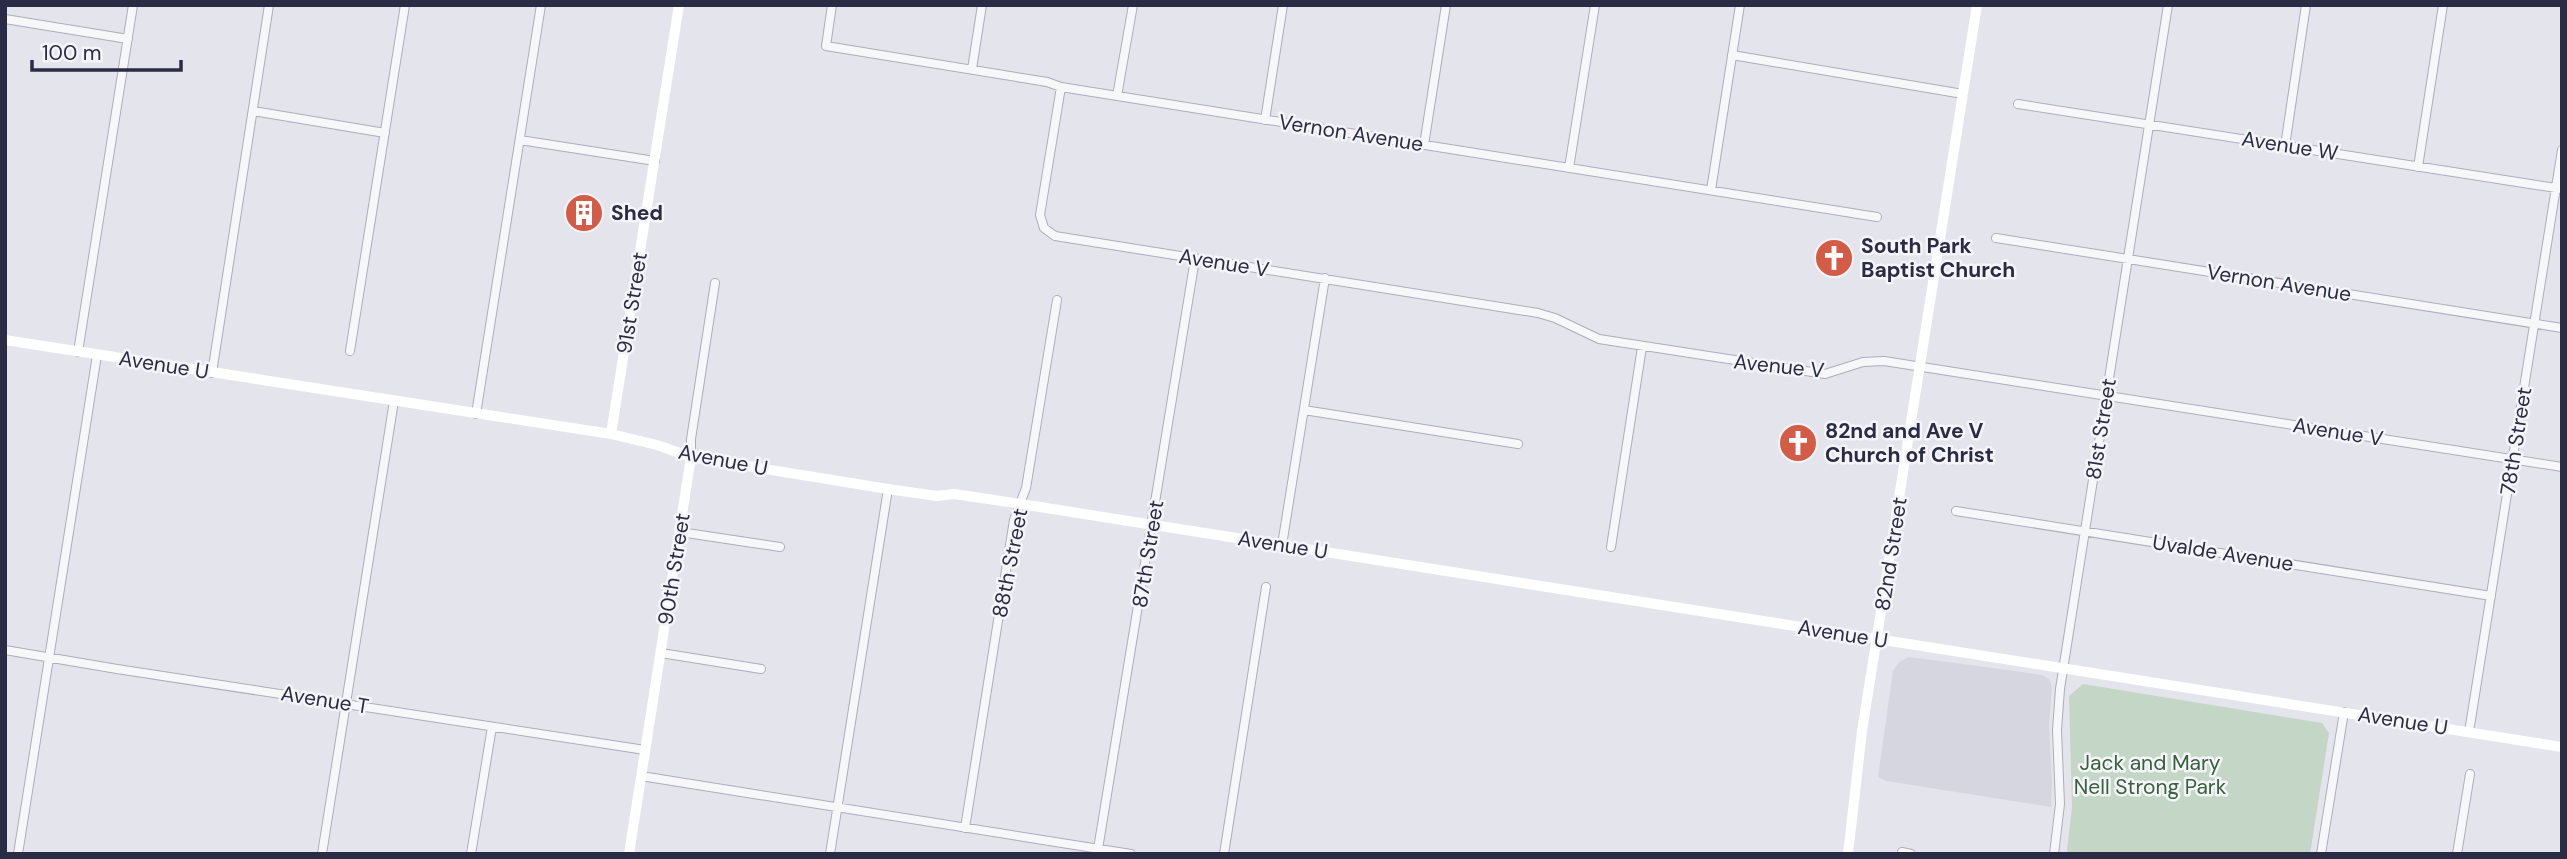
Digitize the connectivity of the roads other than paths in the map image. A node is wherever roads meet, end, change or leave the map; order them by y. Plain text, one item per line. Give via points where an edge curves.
1 (133, 5) edge
2 (269, 5) edge
3 (405, 5) edge
4 (541, 5) edge
5 (679, 5) edge
6 (832, 5) edge
7 (982, 5) edge
8 (1133, 5) edge
9 (1283, 5) edge
10 (1446, 5) edge
11 (1595, 5) edge
12 (1740, 5) edge
13 (1977, 5) edge
14 (2168, 5) edge
15 (2306, 5) edge
16 (2443, 5) edge
17 (5, 19) edge
18 (128, 38) junction
19 (1732, 55) junction
20 (972, 69) junction
21 (1061, 87) junction
22 (1963, 94) junction
23 (1117, 96) junction
24 (2018, 104) dead end
25 (253, 111) junction
26 (1265, 120) junction
27 (2149, 124) junction
28 (385, 133) junction
29 (520, 140) junction
30 (1424, 145) junction
31 (2285, 146) junction
32 (2562, 150) edge
33 (654, 161) junction
34 (2418, 167) junction
35 (1569, 168) junction
36 (2559, 189) edge
37 (1711, 190) junction
38 (1877, 217) dead end
39 (1996, 238) dead end
40 (1195, 258) junction
41 (2128, 260) junction
42 (1325, 278) junction
43 (715, 283) dead end
44 (1057, 300) dead end
45 (2535, 323) junction
46 (2562, 328) edge
47 (5, 340) edge
48 (1642, 347) junction
49 (350, 351) dead end
50 (78, 352) junction
51 (97, 355) junction
52 (1920, 366) junction
53 (212, 373) junction
54 (2106, 396) junction
55 (394, 401) junction
56 (1304, 410) junction
57 (476, 414) junction
58 (611, 434) junction
59 (1518, 443) dead end
60 (691, 457) junction
61 (2513, 459) junction
62 (2562, 467) edge
63 (888, 489) junction
64 (1021, 504) junction
65 (1955, 511) dead end
66 (1153, 524) junction
67 (2085, 531) junction
68 (680, 532) junction
69 (1282, 545) junction
70 (780, 547) dead end
71 (1611, 547) dead end
72 (1266, 587) dead end
73 (2491, 596) junction
74 (1877, 639) junction
75 (5, 650) edge
76 (661, 653) junction
77 (49, 657) junction
78 (2065, 668) junction
79 (761, 669) dead end
80 (346, 703) junction
81 (2344, 712) junction
82 (492, 727) junction
83 (2469, 732) junction
84 (2562, 747) edge
85 (645, 750) junction
86 (2470, 775) dead end
87 (641, 776) junction
88 (838, 807) junction
89 (965, 828) junction
90 (1098, 849) junction
91 (18, 854) edge
92 (322, 854) edge
93 (471, 854) edge
94 (629, 854) edge
95 (830, 854) edge
96 (1131, 854) edge
97 (1224, 854) edge
98 (1848, 854) edge
99 (2054, 854) edge
100 (2322, 854) edge
101 (2458, 854) edge

1 - 18 street
2 - 25 street
3 - 28 street
4 - 29 street
5 - 33 street, 91st Street
6 - 20 street, Vernon Avenue via 826,46
7 - 20 street
8 - 23 street
9 - 26 street
10 - 30 street
11 - 35 street
12 - 19 street
13 - 22 street, 82nd Street
14 - 27 street, 81st Street
15 - 31 street
16 - 34 street
17 - 18 street
18 - 50 street
19 - 22 street
19 - 37 street
20 - 21 street, Vernon Avenue
21 - 23 street, Vernon Avenue
21 - 40 street, Avenue V via 1040,215 1044,228 1055,236
22 - 52 street, 82nd Street
23 - 26 street, Vernon Avenue
24 - 27 street, Avenue W
25 - 28 street
25 - 53 street
26 - 30 street, Vernon Avenue
27 - 31 street, Avenue W
27 - 41 street, 81st Street
28 - 49 street
29 - 33 street
29 - 57 street
30 - 35 street, Vernon Avenue
31 - 34 street, Avenue W
32 - 36 street, 78th Street
33 - 58 street, 91st Street
34 - 36 street, Avenue W
35 - 37 street, Vernon Avenue
36 - 45 street, 78th Street
37 - 38 street, Vernon Avenue
39 - 41 street, Vernon Avenue
40 - 42 street, Avenue V
40 - 66 street, 87th Street
41 - 45 street, Vernon Avenue
41 - 54 street, 81st Street
42 - 48 street, Avenue V via 1538,313 1599,339
42 - 56 street
43 - 60 street, 90th Street
44 - 64 street, 88th Street
45 - 46 street, Vernon Avenue
45 - 61 street, 78th Street
47 - 50 street, Avenue U
48 - 52 street, Avenue V via 1817,373 1877,360
48 - 71 street
50 - 51 street, Avenue U
51 - 53 street, Avenue U
51 - 77 street
52 - 54 street, Avenue V
52 - 74 street, 82nd Street
53 - 55 street, Avenue U
54 - 61 street, Avenue V
54 - 67 street, 81st Street
55 - 57 street, Avenue U
55 - 80 street
56 - 59 street
56 - 69 street
57 - 58 street, Avenue U
58 - 60 street, Avenue U
60 - 63 street, Avenue U
60 - 68 street, 90th Street
61 - 62 street, Avenue V
61 - 73 street, 78th Street
63 - 64 street, Avenue U
63 - 88 street
64 - 66 street, Avenue U
64 - 89 street, 88th Street via 1014,520
65 - 67 street, Uvalde Avenue
66 - 69 street, Avenue U
66 - 90 street, 87th Street
67 - 73 street, Uvalde Avenue
67 - 78 street, 81st Street
68 - 70 street
68 - 76 street, 90th Street
69 - 74 street, Avenue U
72 - 97 street
73 - 83 street, 78th Street
74 - 78 street, Avenue U
74 - 98 street, 82nd Street
75 - 77 street, Avenue T
76 - 79 street
76 - 85 street, 90th Street
77 - 80 street, Avenue T
77 - 91 street
78 - 81 street, Avenue U
78 - 99 street, 81st Street via 2058,705 2060,804
80 - 82 street, Avenue T
80 - 92 street
81 - 83 street, Avenue U
81 - 100 street
82 - 85 street, Avenue T
82 - 93 street
83 - 84 street, Avenue U
85 - 87 street, 90th Street
86 - 101 street
87 - 88 street
87 - 94 street, 90th Street
88 - 89 street
88 - 95 street
89 - 90 street
90 - 96 street

